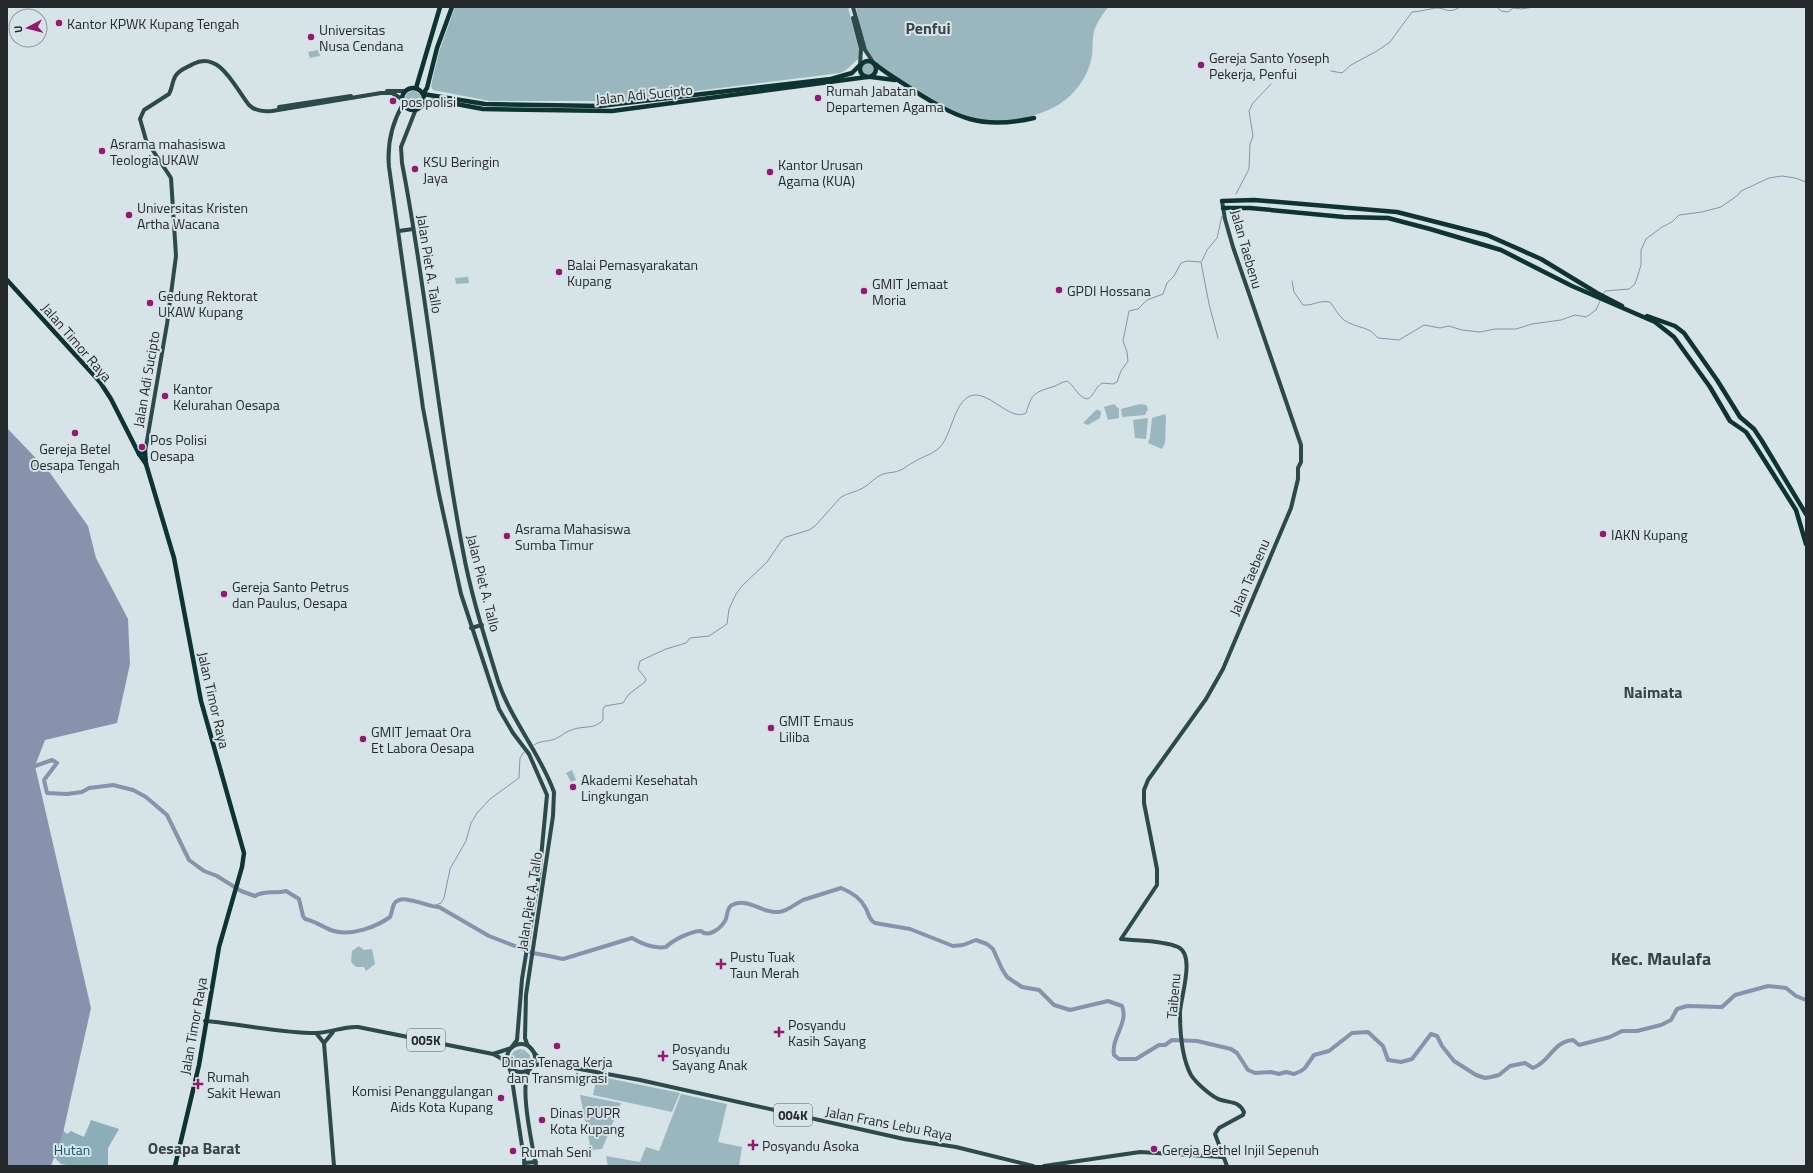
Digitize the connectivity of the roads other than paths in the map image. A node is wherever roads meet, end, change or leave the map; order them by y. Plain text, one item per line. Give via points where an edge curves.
1 (440, 7) edge
2 (452, 7) edge
3 (852, 7) edge
4 (874, 63) junction
5 (860, 66) junction
6 (868, 77) junction
7 (897, 80) junction
8 (416, 88) junction
9 (761, 90) junction
10 (405, 91) junction
11 (423, 94) junction
12 (402, 101) junction
13 (423, 103) junction
14 (572, 108) junction
15 (416, 109) junction
16 (272, 111) junction
17 (1034, 118) dead end
18 (1222, 201) joint
19 (1223, 210) junction
20 (413, 229) junction
21 (399, 230) junction
22 (7, 280) edge
23 (1584, 285) junction
24 (1581, 290) junction
25 (1596, 295) junction
26 (1610, 302) junction
27 (145, 452) junction
28 (139, 454) junction
29 (146, 464) junction
30 (1806, 514) edge
31 (1806, 544) edge
32 (468, 573) junction
33 (458, 575) junction
34 (482, 624) junction
35 (472, 628) junction
36 (532, 748) junction
37 (528, 752) junction
38 (534, 923) junction
39 (1121, 939) joint
40 (526, 971) junction
41 (205, 1021) junction
42 (333, 1032) junction
43 (316, 1033) junction
44 (324, 1043) junction
45 (511, 1048) junction
46 (531, 1049) junction
47 (493, 1054) junction
48 (552, 1064) junction
49 (509, 1065) junction
50 (531, 1068) junction
51 (1222, 1157) junction
52 (536, 1164) edge
53 (524, 1165) edge
54 (175, 1166) edge
55 (334, 1166) edge
56 (1033, 1166) edge
57 (1044, 1166) edge
58 (1226, 1166) edge

1 - 8 highway
2 - 11 highway
3 - 4 main road via 864,50
3 - 5 main road via 861,49
4 - 5 highway via 865,61
4 - 6 highway via 875,72
4 - 7 highway
5 - 6 highway via 861,74
5 - 9 highway, Jalan Adi Sucipto via 852,73 841,77
6 - 7 highway, Jalan Adi Sucipto
6 - 9 highway, Jalan Adi Sucipto
7 - 17 highway via 942,109 972,120 997,123
8 - 10 highway
8 - 11 highway
9 - 14 highway, Jalan Adi Sucipto
10 - 12 highway
10 - 16 main road, Jalan Adi Sucipto via 382,91 334,98 288,105
11 - 13 highway
11 - 14 highway, Jalan Adi Sucipto via 480,104
12 - 15 highway via 408,109
12 - 16 main road, Jalan Adi Sucipto via 392,93 381,93
12 - 21 main road, Jalan Piet A. Tallo via 388,149
13 - 14 highway, Jalan Adi Sucipto via 440,101 483,109
13 - 15 highway
15 - 20 main road, Jalan Piet A. Tallo via 401,151
16 - 27 main road, Jalan Adi Sucipto via 261,112 251,108 217,63 206,60 196,62 180,71 174,77 169,94 148,107 141,115 146,140 171,178 176,256
18 - 19 main road, Jalan Taebenu
18 - 23 highway via 1254,200 1397,212 1495,238 1541,259
19 - 24 highway via 1250,208 1394,219 1501,250
19 - 39 main road, Jalan Taebenu via 1253,308 1301,447 1298,479 1291,508 1223,669 1206,699 1148,780 1144,790 1144,803 1157,869 1157,885
20 - 21 main road
20 - 32 main road, Jalan Piet A. Tallo via 445,453
21 - 33 main road, Jalan Piet A. Tallo via 423,408
22 - 28 highway, Jalan Timor Raya via 100,382
23 - 24 highway
23 - 25 highway
24 - 25 highway
25 - 26 highway
26 - 30 highway via 1675,326 1684,333 1740,417 1754,429
26 - 31 highway via 1655,322 1674,337 1710,387 1730,421 1746,432 1788,497 1796,510
27 - 28 highway
27 - 29 highway
28 - 29 highway, Jalan Timor Raya
29 - 41 highway, Jalan Timor Raya via 174,558 197,686 243,845 244,858 219,947
32 - 33 main road
32 - 34 main road, Jalan Piet A. Tallo
33 - 35 main road, Jalan Piet A. Tallo
34 - 35 main road
34 - 36 main road, Jalan Piet A. Tallo via 506,703
35 - 37 main road, Jalan Piet A. Tallo via 499,709
36 - 37 main road
36 - 38 main road, Jalan Piet A. Tallo via 552,786 555,805
37 - 38 main road, Jalan Piet A. Tallo via 547,795
38 - 40 main road, Jalan Piet A. Tallo
39 - 51 main road, Taibenu via 1179,947 1183,952 1187,971 1181,1004 1182,1039 1188,1067 1196,1082 1219,1099 1240,1105 1244,1114 1216,1131
40 - 45 main road, Jalan Piet A. Tallo via 517,1040
40 - 46 main road, Jalan Piet A. Tallo via 524,1034
41 - 43 main road, 005K via 269,1030
41 - 54 highway, Jalan Timor Raya via 198,1065
42 - 43 main road, 005K
42 - 44 main road
42 - 47 main road, 005K via 345,1027 358,1027
43 - 44 main road
44 - 55 main road
45 - 46 main road via 521,1044
45 - 47 main road, 005K
45 - 49 main road via 507,1056
46 - 48 main road, Jalan Frans Lebu Raya / 004K via 537,1056
46 - 50 main road via 534,1060
47 - 49 main road, 005K via 504,1059
48 - 50 main road, Jalan Frans Lebu Raya / 004K via 541,1064
48 - 56 main road, Jalan Frans Lebu Raya / 004K via 904,1139 956,1147
49 - 50 main road via 517,1072
49 - 53 main road
50 - 52 main road via 526,1077 525,1087
51 - 57 main road via 1140,1152
51 - 58 main road
52 - 53 main road

